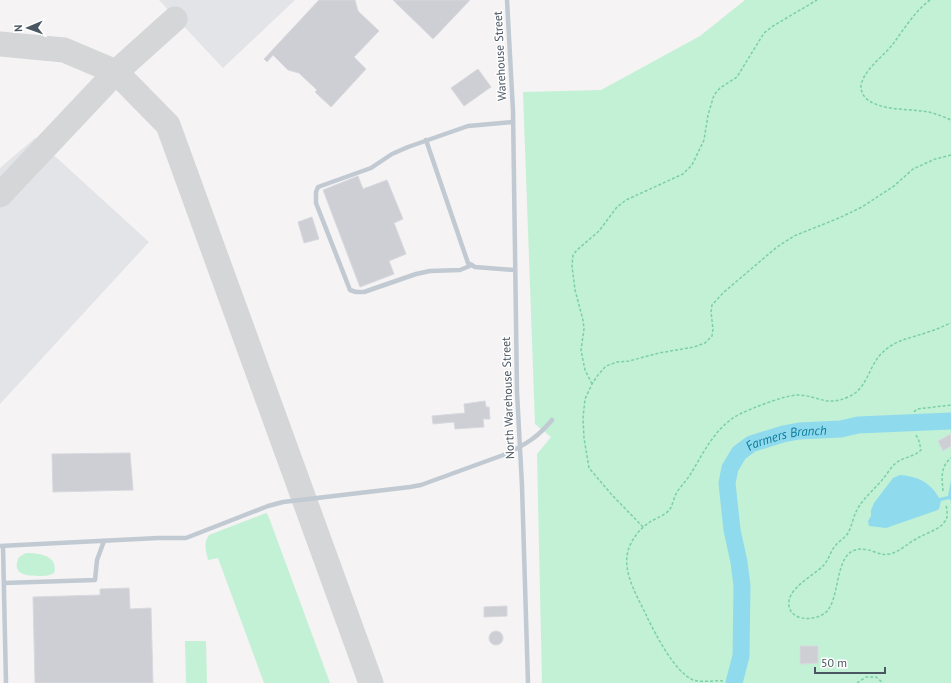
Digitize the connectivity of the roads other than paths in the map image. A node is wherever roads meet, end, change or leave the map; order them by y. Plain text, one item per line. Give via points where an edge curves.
1 (507, 0) edge
2 (512, 111) joint
3 (513, 122) junction
4 (426, 140) junction
5 (472, 265) junction
6 (514, 270) junction
7 (552, 420) dead end
8 (519, 447) junction
9 (104, 541) junction
10 (2, 546) edge
11 (4, 584) junction
12 (6, 683) edge
13 (528, 683) edge

1 - 2 lane, Warehouse Street
2 - 3 lane, North Warehouse Street
3 - 4 lane via 468,126
3 - 6 lane, North Warehouse Street
4 - 5 lane via 468,263
4 - 5 lane via 392,154 371,168 318,187 316,203 350,290 364,292 430,271 460,270
5 - 6 lane
6 - 8 lane, North Warehouse Street
7 - 8 lane via 530,442
8 - 9 lane via 421,485 284,502 186,538
8 - 13 lane, North Warehouse Street
9 - 10 lane
9 - 11 lane via 97,560 94,580
10 - 11 lane
11 - 12 lane

